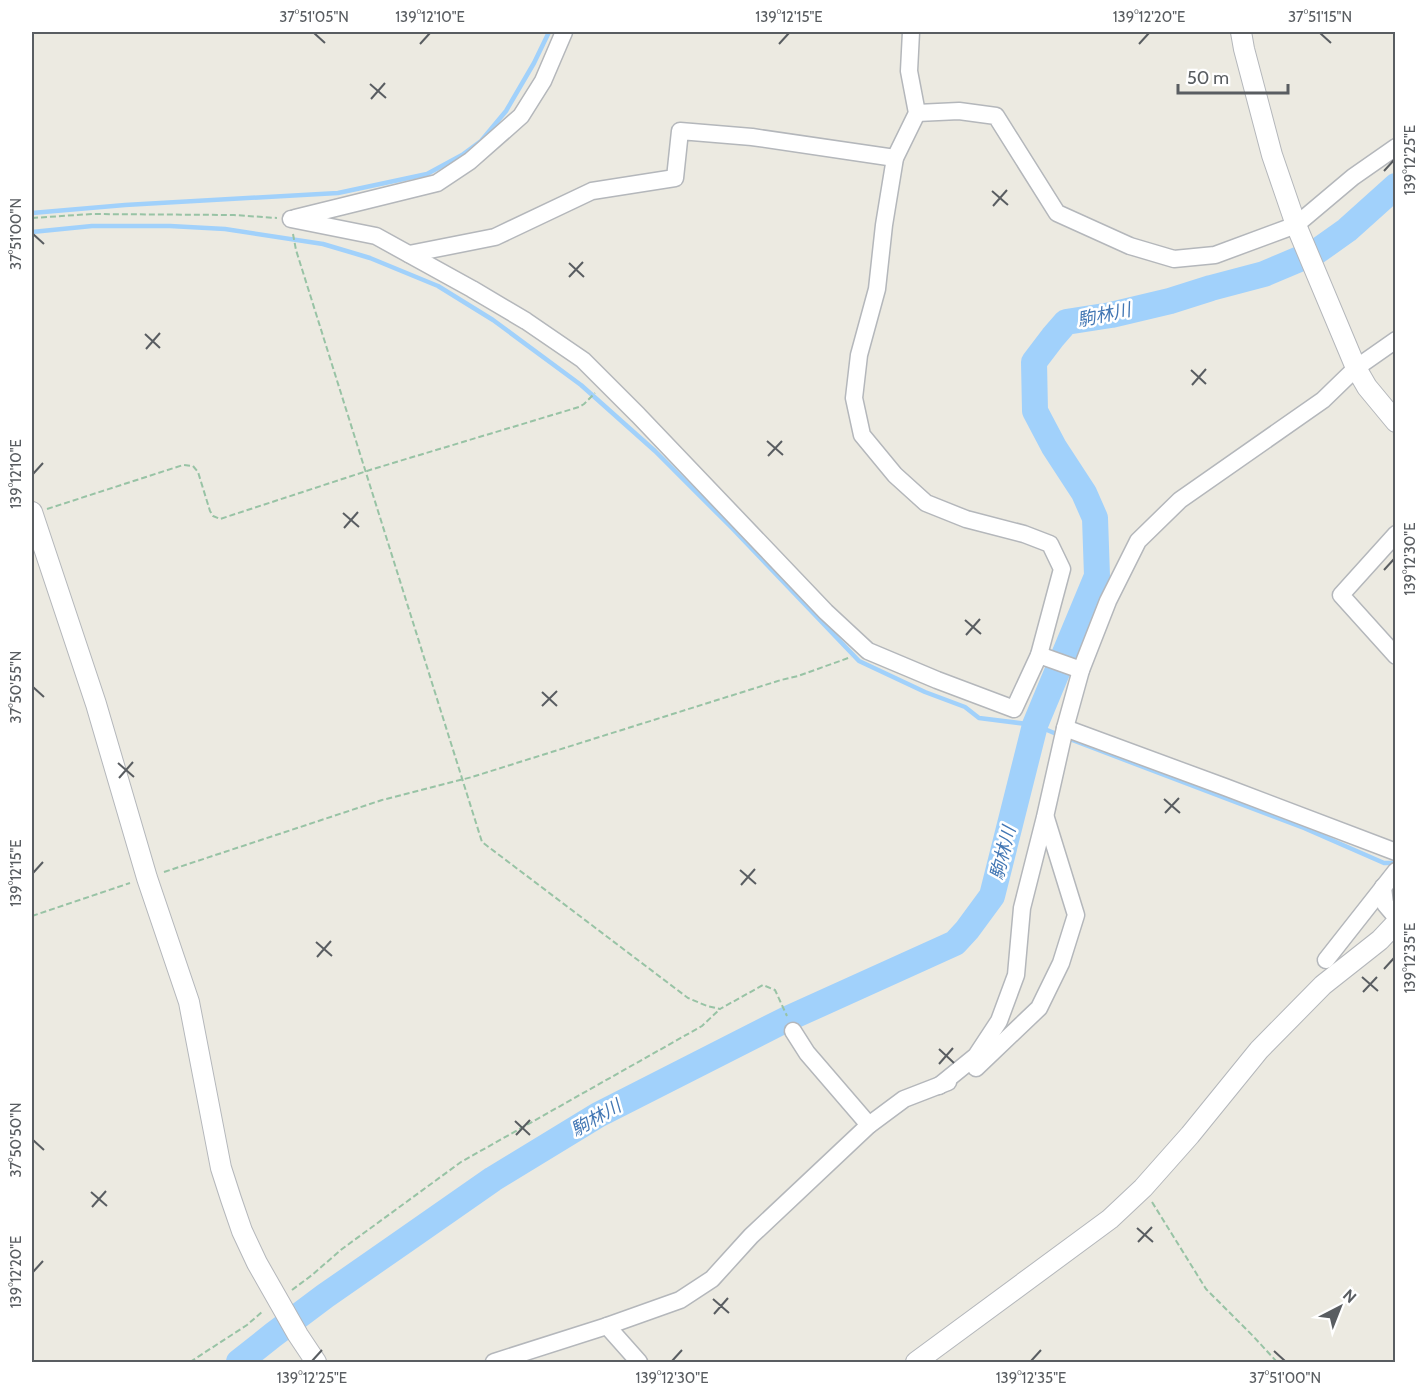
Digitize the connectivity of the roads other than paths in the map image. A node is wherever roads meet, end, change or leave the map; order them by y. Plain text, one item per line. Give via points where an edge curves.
1 (564, 32) edge
2 (911, 32) edge
3 (1241, 32) edge
4 (916, 113) junction
5 (1395, 147) edge
6 (895, 158) junction
7 (1298, 230) junction
8 (409, 254) junction
9 (1395, 340) edge
10 (1356, 368) junction
11 (1395, 422) edge
12 (32, 515) edge
13 (1395, 534) edge
14 (1039, 655) junction
15 (1395, 656) edge
16 (1081, 670) junction
17 (1065, 728) junction
18 (1045, 817) junction
19 (1395, 852) edge
20 (1395, 871) edge
21 (1383, 887) junction
22 (1395, 917) edge
23 (1395, 923) edge
24 (1326, 960) dead end
25 (794, 1031) road end
26 (939, 1086) junction
27 (868, 1125) junction
28 (607, 1326) junction
29 (316, 1362) edge
30 (494, 1362) edge
31 (639, 1362) edge
32 (916, 1362) edge

1 - 8 street via 543,81 521,116 470,161 436,183 291,219 376,236
2 - 4 street via 909,71
3 - 7 street via 1272,155
4 - 6 street
4 - 7 street via 959,111 996,116 1057,213 1130,246 1174,259 1215,255
5 - 7 street via 1353,177
6 - 8 street via 752,137 680,131 675,178 591,191 495,237
6 - 14 street via 877,289 859,355 854,398 862,435 895,475 926,502 966,519 1050,544 1062,569
7 - 10 street
8 - 14 street via 526,321 583,360 868,651 1014,709
9 - 10 street
10 - 11 street
10 - 16 street via 1323,400 1180,500 1138,541 1108,601
12 - 29 street via 189,1002 221,1168 231,1199 257,1263
13 - 15 street via 1341,595
14 - 16 street
16 - 17 street
17 - 18 street
17 - 19 street
18 - 26 street via 1022,908 1016,975 999,1021 976,1056
18 - 26 street via 1076,915 1061,963 1040,1008 969,1074
20 - 21 street
21 - 22 street via 1385,904
21 - 24 street
23 - 32 street via 1380,940 1323,984 1259,1050 1190,1135 1110,1219
25 - 27 street via 807,1053
26 - 27 street via 904,1099
27 - 28 street via 712,1278 680,1300
28 - 30 street
28 - 31 street

